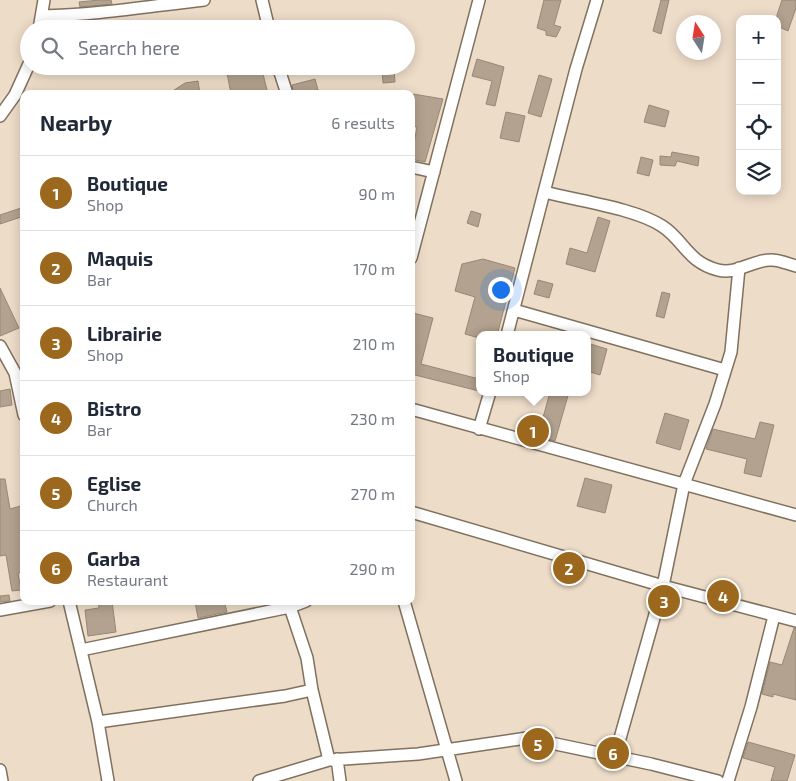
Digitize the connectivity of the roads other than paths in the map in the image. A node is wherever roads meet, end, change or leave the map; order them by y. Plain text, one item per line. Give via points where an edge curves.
1 (44, 0) edge
2 (204, 0) edge
3 (262, 0) edge
4 (479, 0) edge
5 (597, 0) edge
6 (42, 16) junction
7 (41, 20) edge
8 (267, 20) edge
9 (24, 75) edge
10 (281, 75) edge
11 (286, 90) edge
12 (0, 116) edge
13 (415, 168) edge
14 (434, 172) junction
15 (545, 192) junction
16 (415, 243) edge
17 (796, 266) edge
18 (739, 268) junction
19 (514, 310) junction
20 (508, 331) edge
21 (588, 331) edge
22 (591, 332) edge
23 (0, 346) edge
24 (725, 370) junction
25 (20, 396) edge
26 (489, 396) edge
27 (415, 410) edge
28 (479, 429) junction
29 (684, 484) junction
30 (415, 513) edge
31 (796, 515) edge
32 (663, 586) junction
33 (28, 605) edge
34 (70, 605) edge
35 (295, 605) edge
36 (405, 605) edge
37 (290, 607) junction
38 (0, 610) edge
39 (774, 616) junction
40 (796, 621) edge
41 (81, 650) junction
42 (312, 690) junction
43 (98, 722) junction
44 (446, 749) junction
45 (615, 756) junction
46 (333, 759) junction
47 (0, 770) edge
48 (2, 781) edge
49 (108, 781) edge
50 (259, 781) edge
51 (340, 781) edge
52 (456, 781) edge
53 (718, 781) edge
54 (728, 781) edge

1 - 6 street
2 - 6 street via 121,12
3 - 8 street
4 - 14 street
5 - 15 street
6 - 7 street
9 - 12 street
10 - 11 street
13 - 14 street
14 - 16 street
15 - 18 street via 648,218 664,227 702,265 720,271
15 - 19 street
17 - 18 street via 771,260
18 - 24 street via 734,324
19 - 20 street
19 - 21 street
22 - 24 street
23 - 25 street via 15,373
24 - 29 street
26 - 28 street
27 - 28 street
28 - 29 street
29 - 31 street
29 - 32 street
30 - 32 street
32 - 39 street
32 - 45 street
33 - 38 street
34 - 41 street
35 - 37 street
36 - 44 street
37 - 41 street
37 - 42 street via 307,658
39 - 40 street
39 - 54 street
41 - 43 street
42 - 43 street
42 - 46 street
43 - 49 street
44 - 45 street via 527,738
44 - 46 street via 397,756
44 - 52 street
45 - 53 street
46 - 50 street
46 - 51 street
47 - 48 street

